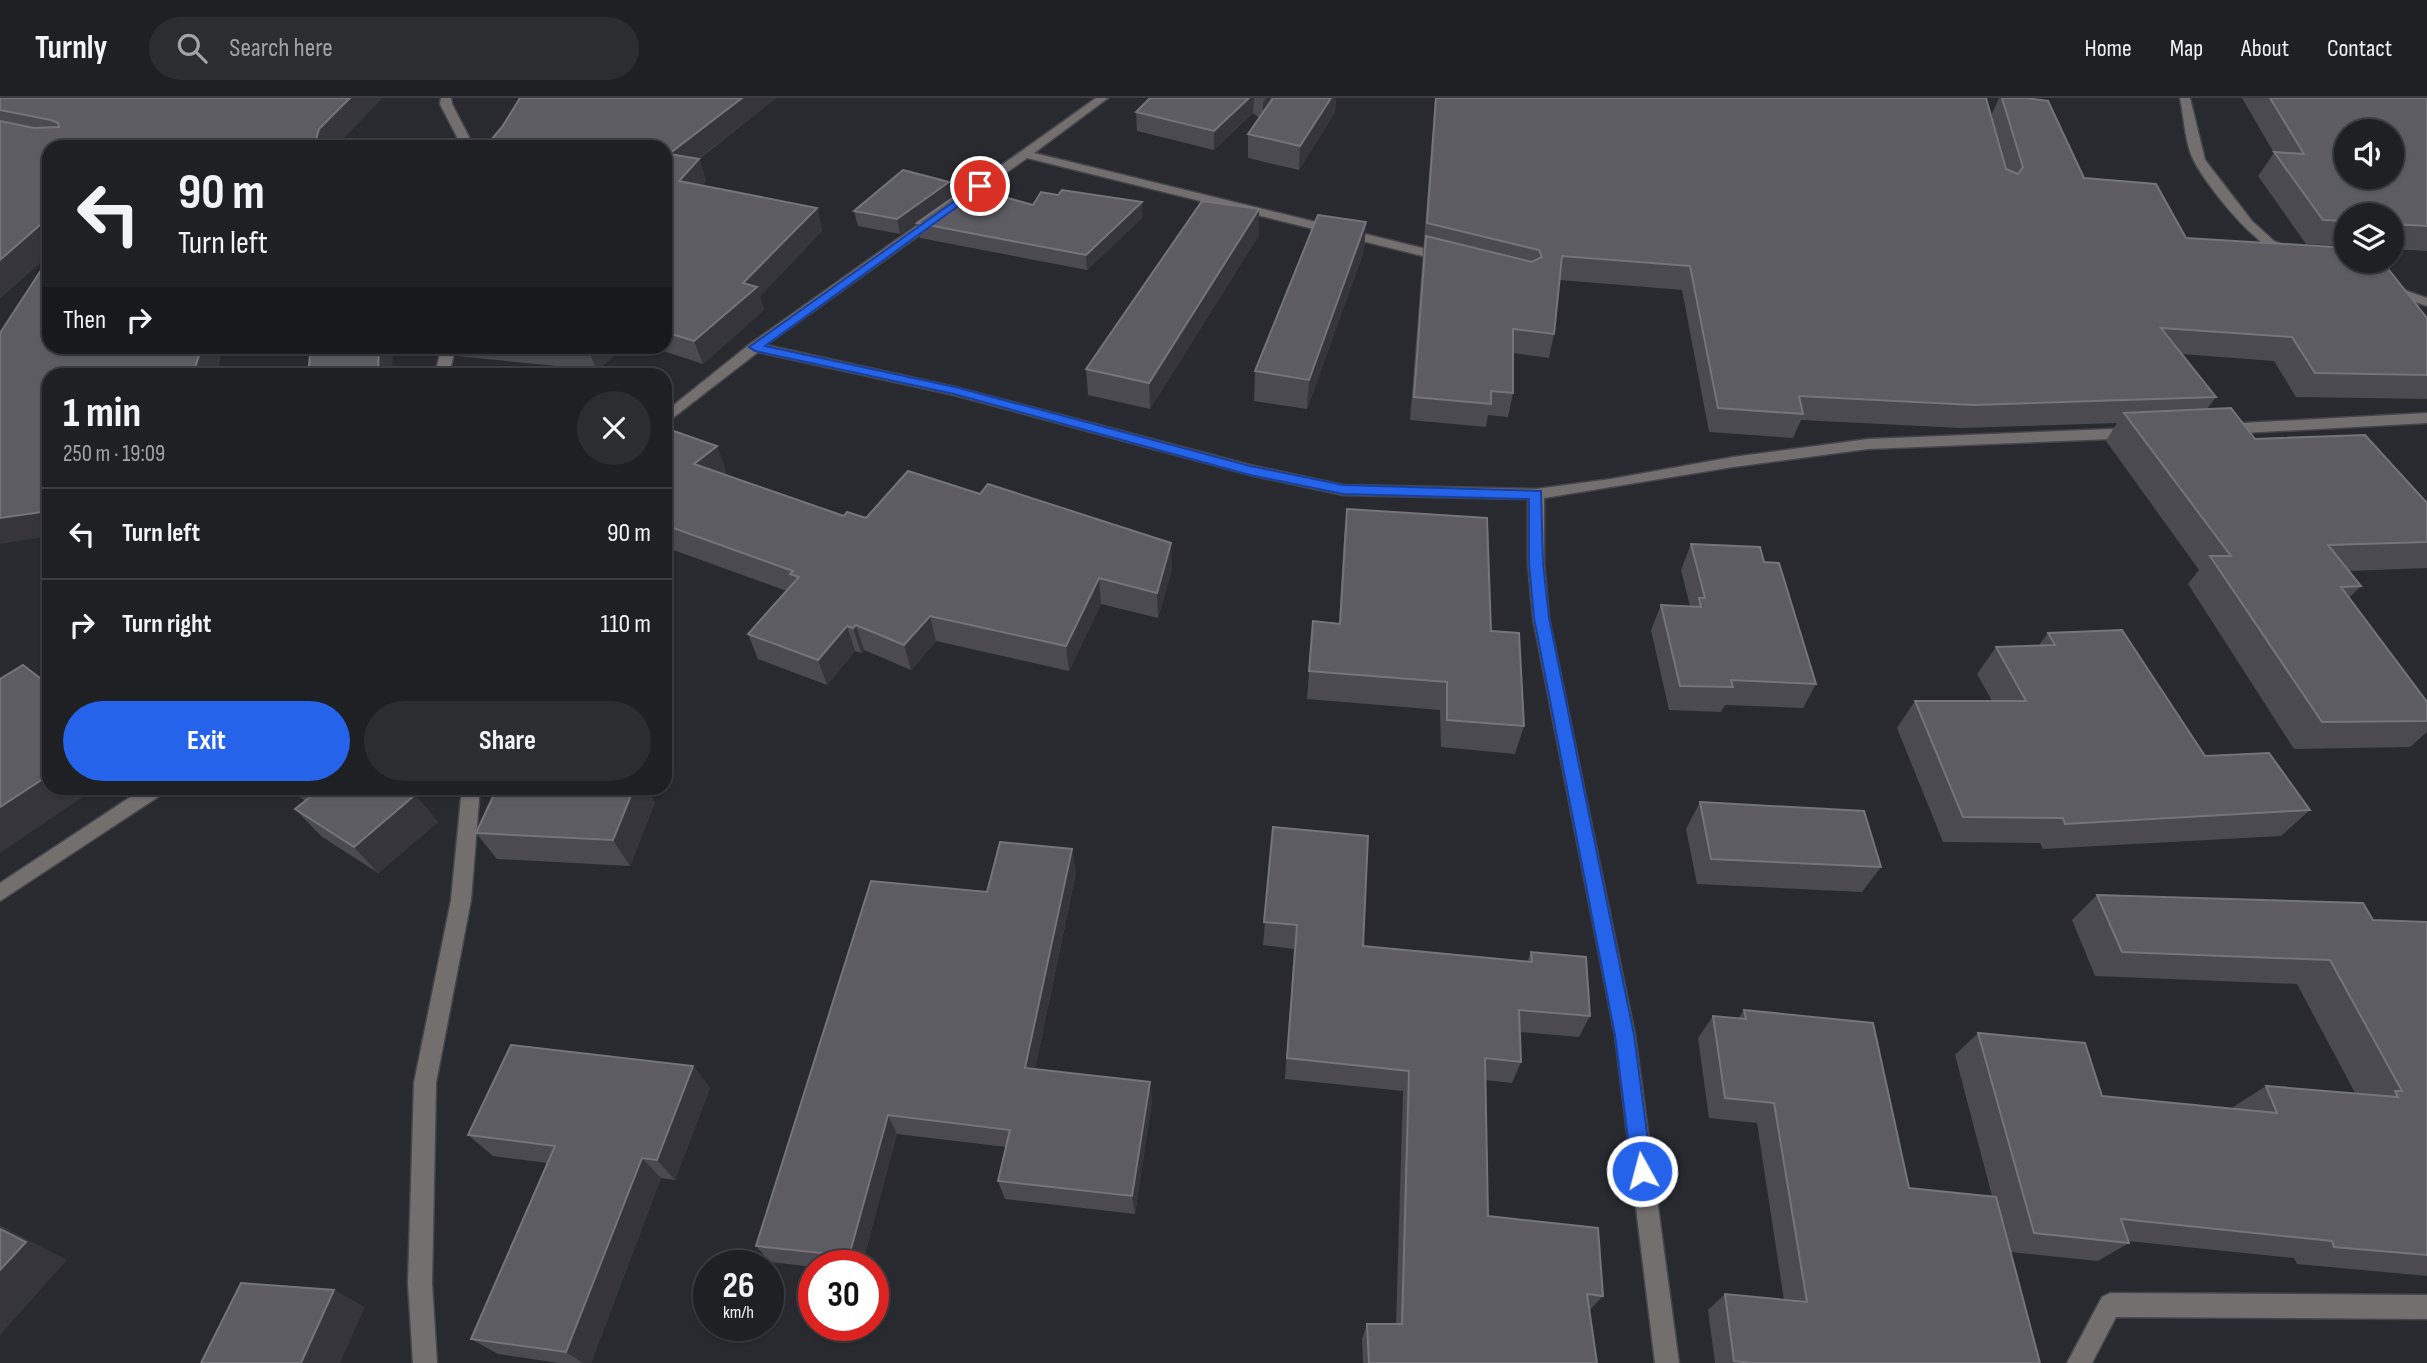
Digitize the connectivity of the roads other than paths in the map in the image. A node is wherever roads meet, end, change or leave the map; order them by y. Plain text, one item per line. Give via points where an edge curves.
1 (446, 98) edge
2 (1103, 98) edge
3 (2185, 98) edge
4 (462, 140) edge
5 (1025, 153) junction
6 (2305, 258) edge
7 (1462, 262) edge
8 (2378, 285) edge
9 (2427, 302) edge
10 (755, 347) junction
11 (672, 413) edge
12 (2427, 418) edge
13 (2209, 429) edge
14 (2155, 432) edge
15 (1536, 494) junction
16 (147, 795) edge
17 (470, 795) edge
18 (0, 893) edge
19 (2427, 1307) edge
20 (425, 1363) edge
21 (1667, 1363) edge
22 (2079, 1363) edge

1 - 4 street
2 - 5 street
3 - 6 street via 2199,160 2226,197 2270,244
5 - 7 street
5 - 10 street
8 - 9 street
10 - 11 street
10 - 15 street via 955,391 1250,470 1343,490
12 - 13 street
14 - 15 street via 1868,444
15 - 21 street via 1541,618 1625,1035
16 - 18 street
17 - 20 street via 461,900 425,1083 420,1283
19 - 22 street via 2109,1306

